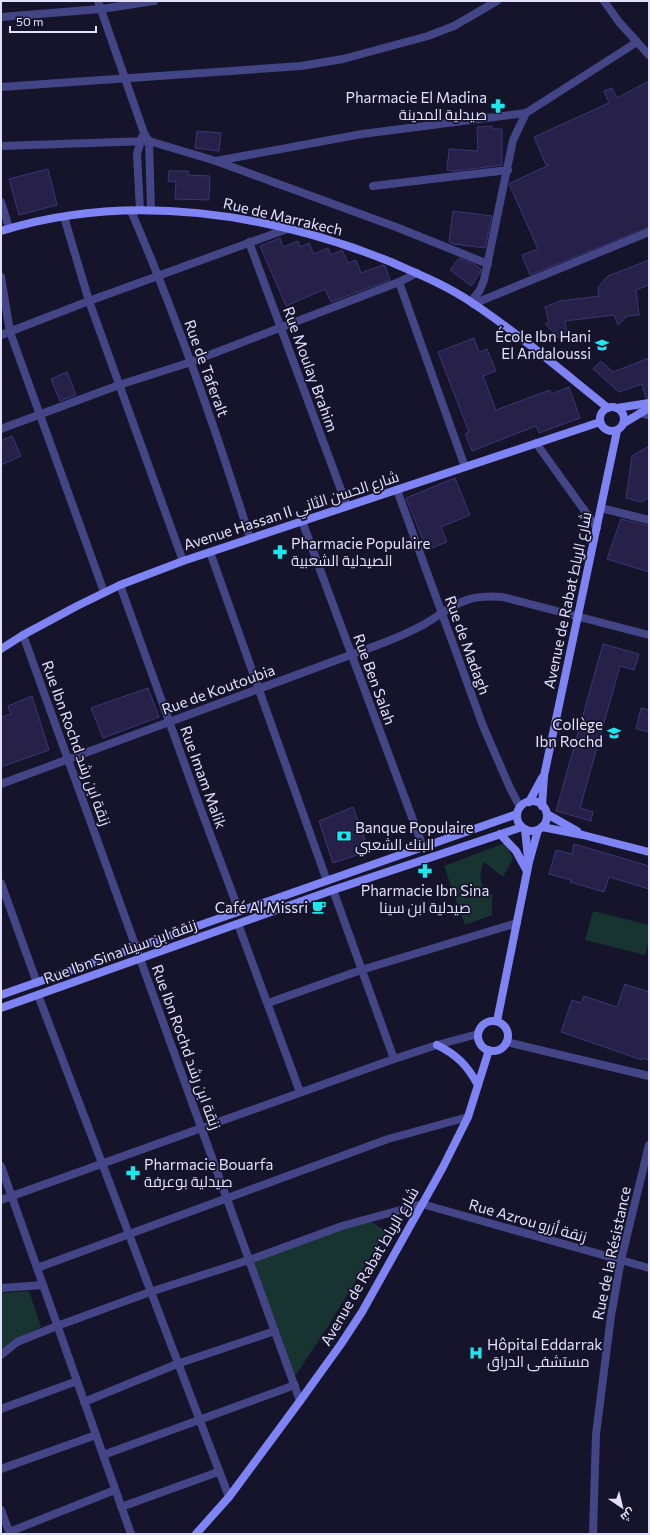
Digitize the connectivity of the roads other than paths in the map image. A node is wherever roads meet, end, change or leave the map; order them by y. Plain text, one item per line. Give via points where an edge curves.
1 (154, 1) edge
2 (496, 1) edge
3 (604, 1) edge
4 (99, 5) edge
5 (1, 17) edge
6 (637, 42) junction
7 (649, 55) edge
8 (126, 78) junction
9 (1, 87) edge
10 (526, 113) junction
11 (145, 141) junction
12 (1, 146) edge
13 (216, 161) junction
14 (508, 170) junction
15 (373, 186) dead end
16 (1, 202) edge
17 (140, 210) junction
18 (151, 210) junction
19 (131, 211) junction
20 (64, 217) junction
21 (287, 229) junction
22 (5, 230) edge
23 (649, 232) edge
24 (249, 242) junction
25 (488, 264) junction
26 (417, 273) junction
27 (159, 276) junction
28 (1, 277) edge
29 (399, 282) junction
30 (89, 301) junction
31 (472, 303) junction
32 (281, 327) junction
33 (10, 332) junction
34 (1, 335) edge
35 (191, 362) junction
36 (119, 385) junction
37 (649, 403) edge
38 (608, 408) junction
39 (617, 408) junction
40 (649, 408) edge
41 (640, 413) junction
42 (40, 414) junction
43 (649, 415) edge
44 (600, 422) junction
45 (624, 423) junction
46 (1, 429) edge
47 (618, 431) junction
48 (536, 443) junction
49 (465, 467) junction
50 (397, 490) junction
51 (347, 506) junction
52 (601, 508) junction
53 (649, 520) edge
54 (302, 521) junction
55 (597, 528) junction
56 (250, 538) junction
57 (210, 552) junction
58 (183, 561) junction
59 (120, 585) junction
60 (104, 592) junction
61 (442, 612) junction
62 (577, 618) junction
63 (23, 635) junction
64 (649, 636) edge
65 (1, 649) edge
66 (351, 655) junction
67 (259, 689) junction
68 (169, 721) junction
69 (68, 758) junction
70 (544, 776) junction
71 (1, 784) edge
72 (529, 802) junction
73 (542, 806) junction
74 (519, 811) junction
75 (547, 814) junction
76 (523, 828) junction
77 (540, 829) junction
78 (500, 834) junction
79 (582, 835) junction
80 (423, 847) junction
81 (649, 852) edge
82 (529, 862) junction
83 (528, 871) junction
84 (327, 881) junction
85 (1, 882) edge
86 (333, 890) junction
87 (240, 912) junction
88 (517, 922) junction
89 (238, 924) junction
90 (136, 948) junction
91 (140, 959) junction
92 (361, 970) junction
93 (37, 983) junction
94 (1, 995) edge
95 (38, 995) junction
96 (268, 1003) junction
97 (1, 1008) edge
98 (497, 1021) junction
99 (478, 1034) junction
100 (506, 1042) junction
101 (437, 1045) junction
102 (489, 1050) junction
103 (394, 1059) junction
104 (649, 1076) edge
105 (478, 1085) junction
106 (300, 1092) junction
107 (468, 1117) junction
108 (202, 1128) junction
109 (649, 1145) edge
110 (102, 1163) junction
111 (1, 1166) edge
112 (12, 1196) junction
113 (228, 1199) junction
114 (1, 1200) edge
115 (422, 1204) junction
116 (128, 1234) junction
117 (249, 1260) junction
118 (621, 1260) junction
119 (37, 1268) junction
120 (649, 1268) edge
121 (43, 1285) junction
122 (1, 1288) edge
123 (150, 1292) junction
124 (57, 1326) junction
125 (275, 1331) junction
126 (1, 1355) edge
127 (177, 1364) junction
128 (77, 1381) junction
129 (295, 1385) junction
130 (300, 1401) junction
131 (84, 1402) junction
132 (1, 1409) edge
133 (198, 1419) junction
134 (96, 1435) junction
135 (103, 1455) junction
136 (1, 1469) edge
137 (218, 1472) junction
138 (115, 1490) junction
139 (229, 1497) junction
140 (121, 1507) junction
141 (1, 1510) edge
142 (9, 1533) edge
143 (130, 1534) edge
144 (196, 1534) edge
145 (593, 1534) edge

1 - 4 street
2 - 8 street via 454,26 428,36 343,59 301,66
3 - 6 street via 615,18
4 - 5 street
4 - 8 street
6 - 7 street
6 - 10 street
8 - 9 street
8 - 11 street
10 - 13 street via 362,134
10 - 14 street via 513,140
11 - 12 street
11 - 13 street
11 - 17 street via 137,154
11 - 18 street
13 - 25 street via 396,226
14 - 15 street
14 - 25 street
16 - 22 street
17 - 18 street, Rue de Marrakech
17 - 19 street, Rue de Marrakech
18 - 21 street, Rue de Marrakech via 219,215
19 - 20 street, Rue de Marrakech
19 - 27 street, Rue de Taferalt
20 - 22 street, Rue de Marrakech
20 - 30 street
21 - 24 street
21 - 26 street, Rue de Marrakech via 351,246
23 - 31 street
24 - 27 street
24 - 32 street, Rue Moulay Brahim
25 - 31 street via 480,290
26 - 29 street
26 - 31 street, Rue de Marrakech
27 - 30 street
27 - 35 street, Rue de Taferalt
28 - 33 street
29 - 32 street
29 - 49 street
30 - 33 street
30 - 36 street
31 - 38 street, Rue de Marrakech
32 - 35 street
32 - 51 street, Rue Moulay Brahim
33 - 34 street
33 - 42 street
35 - 36 street
35 - 56 street, Rue de Taferalt
36 - 42 street
36 - 58 street
37 - 39 street
38 - 39 street
38 - 44 street via 602,413
39 - 45 street via 623,412
40 - 41 street
41 - 43 street
41 - 45 street
42 - 46 street
42 - 60 street
44 - 47 street via 609,431
44 - 48 street, Avenue Hassan II شارع الحسن الثاني
45 - 47 street
47 - 52 street, Avenue de Rabat شارع الرباط
48 - 49 street, Avenue Hassan II شارع الحسن الثاني
48 - 55 street
49 - 50 street, Avenue Hassan II شارع الحسن الثاني
50 - 51 street, Avenue Hassan II شارع الحسن الثاني
50 - 61 street, Rue de Madagh
51 - 54 street, Avenue Hassan II شارع الحسن الثاني
52 - 53 street
52 - 55 street, Avenue de Rabat شارع الرباط
54 - 56 street, Avenue Hassan II شارع الحسن الثاني
54 - 66 street, Rue Ben Salah
55 - 62 street, Avenue de Rabat شارع الرباط
56 - 57 street, Avenue Hassan II شارع الحسن الثاني
57 - 58 street, Avenue Hassan II شارع الحسن الثاني
57 - 67 street
58 - 59 street, Avenue Hassan II شارع الحسن الثاني
59 - 60 street, Avenue Hassan II شارع الحسن الثاني
59 - 68 street, Rue Imam Malik
60 - 63 street, Avenue Hassan II شارع الحسن الثاني
61 - 62 street, Rue de Koutoubia via 456,603 487,596 503,597
61 - 66 street, Rue de Koutoubia via 403,635
61 - 74 street, Rue de Madagh via 483,726
62 - 64 street, Rue de Koutoubia
62 - 70 street, Avenue de Rabat شارع الرباط
63 - 65 street, Avenue Hassan II شارع الحسن الثاني
63 - 69 street, Rue Ibn Rochd زنقة ابن رشد
66 - 67 street, Rue de Koutoubia
66 - 80 street, Rue Ben Salah
67 - 68 street, Rue de Koutoubia
67 - 84 street
68 - 69 street, Rue de Koutoubia
68 - 87 street, Rue Imam Malik
69 - 71 street, Rue de Koutoubia
69 - 90 street, Rue Ibn Rochd زنقة ابن رشد
70 - 72 street, Avenue de Rabat شارع الرباط
70 - 73 street, Avenue de Rabat شارع الرباط
72 - 73 street
72 - 74 street
73 - 75 street
74 - 76 street via 518,821
74 - 80 street, Rue Ibn Sina زنقة ابن سينا
75 - 77 street
75 - 79 street
76 - 77 street via 529,831
76 - 78 street, Rue Ibn Sina زنقة ابن سينا
76 - 82 street
77 - 79 street
77 - 82 street
78 - 83 street via 516,851
78 - 86 street, Rue Ibn Sina زنقة ابن سينا
79 - 81 street
80 - 84 street, Rue Ibn Sina زنقة ابن سينا
82 - 83 street
83 - 88 street
84 - 87 street, Rue Ibn Sina زنقة ابن سينا
85 - 93 street
86 - 89 street, Rue Ibn Sina زنقة ابن سينا
86 - 92 street
87 - 90 street, Rue Ibn Sina زنقة ابن سينا
88 - 92 street
88 - 98 street
89 - 91 street, Rue Ibn Sina زنقة ابن سينا
89 - 96 street
90 - 91 street, Rue Ibn Rochd زنقة ابن رشد
90 - 93 street, Rue Ibn Sina زنقة ابن سينا
91 - 95 street, Rue Ibn Sina زنقة ابن سينا
91 - 108 street, Rue Ibn Rochd زنقة ابن رشد
92 - 96 street
92 - 103 street
93 - 94 street, Rue Ibn Sina زنقة ابن سينا
95 - 97 street, Rue Ibn Sina زنقة ابن سينا
95 - 110 street
96 - 106 street
98 - 99 street via 482,1025
98 - 100 street via 506,1027
99 - 101 street
99 - 102 street via 480,1044
100 - 102 street via 499,1050
100 - 104 street
101 - 103 street
101 - 105 street via 462,1061
102 - 105 street, Avenue de Rabat شارع الرباط
103 - 106 street
105 - 107 street, Avenue de Rabat شارع الرباط
106 - 108 street
107 - 113 street via 388,1139
107 - 115 street, Avenue de Rabat شارع الرباط
108 - 110 street
108 - 113 street, Rue Ibn Rochd زنقة ابن رشد
109 - 118 street, Rue de la Résistance
110 - 112 street
110 - 116 street
111 - 112 street
112 - 114 street
112 - 119 street
113 - 116 street
113 - 117 street, Rue Ibn Rochd زنقة ابن رشد
115 - 117 street via 342,1226
115 - 118 street, Rue Azrou زنقة أزرو
115 - 130 street, Avenue de Rabat شارع الرباط via 362,1312
116 - 119 street
116 - 123 street
117 - 123 street
117 - 125 street, Rue Ibn Rochd زنقة ابن رشد
118 - 120 street, Rue Azrou زنقة أزرو
118 - 145 street, Rue de la Résistance via 596,1434
119 - 121 street
121 - 122 street
121 - 124 street
123 - 124 street
123 - 127 street
124 - 126 street via 18,1342
124 - 128 street
125 - 127 street
125 - 129 street, Rue Ibn Rochd زنقة ابن رشد
127 - 131 street
127 - 133 street
128 - 131 street
128 - 132 street
129 - 130 street, Rue Ibn Rochd زنقة ابن رشد
129 - 133 street
130 - 139 street, Avenue de Rabat شارع الرباط
131 - 134 street
133 - 135 street
133 - 137 street
134 - 135 street
134 - 136 street
135 - 138 street
137 - 139 street
137 - 140 street
138 - 140 street
138 - 142 street
139 - 144 street, Avenue de Rabat شارع الرباط
140 - 143 street
141 - 142 street

